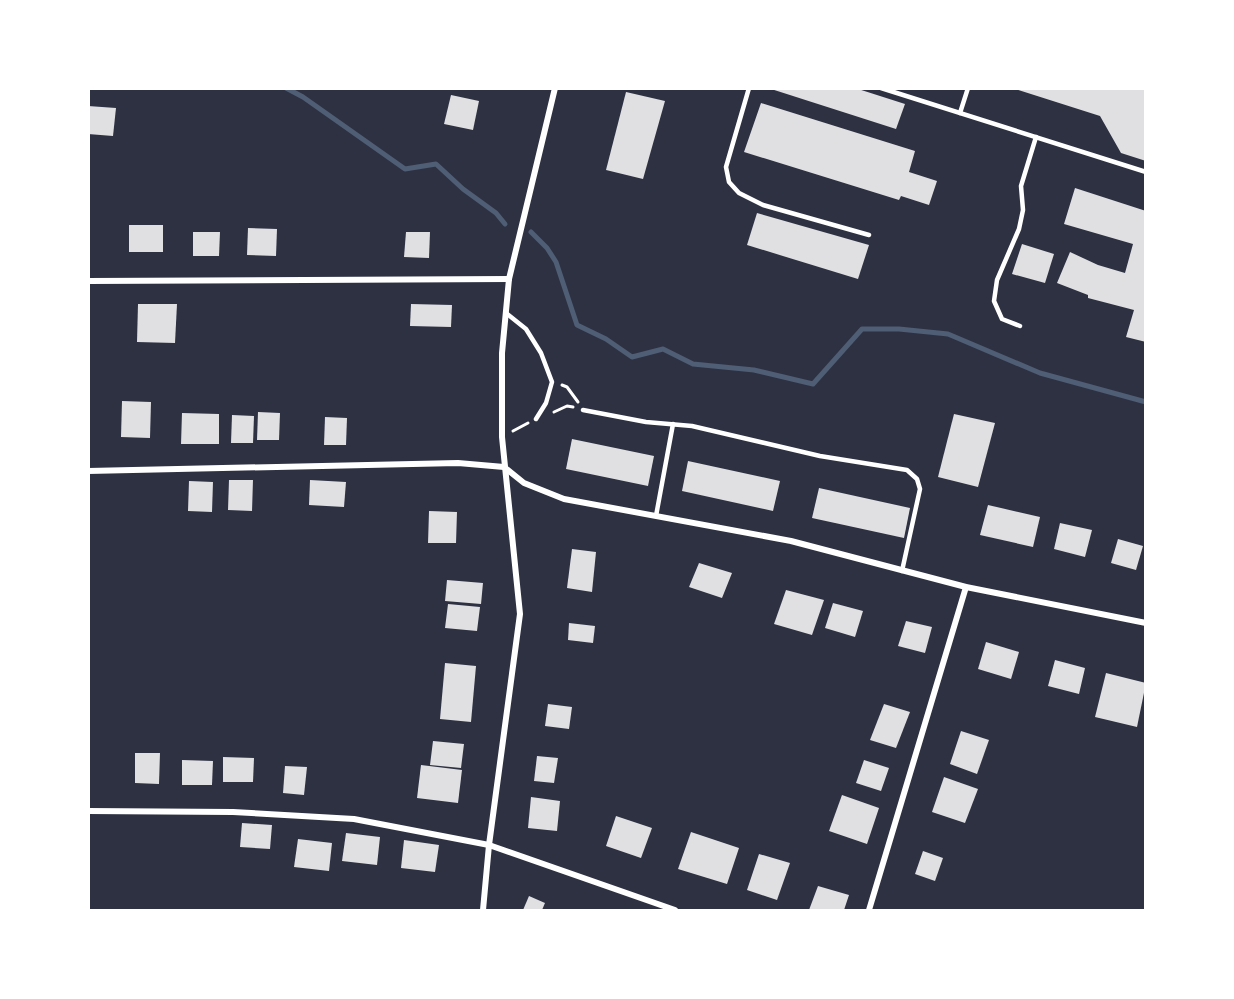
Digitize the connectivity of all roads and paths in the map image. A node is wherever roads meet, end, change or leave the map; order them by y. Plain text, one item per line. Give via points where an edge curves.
1 (555, 88) edge
2 (749, 88) edge
3 (881, 88) edge
4 (968, 88) edge
5 (960, 113) junction
6 (1036, 137) junction
7 (1146, 172) edge
8 (869, 235) dead end
9 (509, 279) junction
10 (88, 281) edge
11 (506, 313) junction
12 (1020, 326) dead end
13 (552, 382) junction
14 (584, 410) joint
15 (536, 419) dead end
16 (673, 424) junction
17 (504, 467) junction
18 (88, 471) edge
19 (656, 516) junction
20 (902, 571) junction
21 (966, 587) junction
22 (1146, 623) edge
23 (88, 811) edge
24 (489, 845) junction
25 (483, 910) edge
26 (675, 910) edge
27 (869, 910) edge

1 - 9 street
2 - 8 lane via 726,167 729,182 739,193 763,205
3 - 5 lane
4 - 5 lane
5 - 6 lane
6 - 7 lane
6 - 12 lane via 1021,186 1023,210 1019,229 997,280 994,301 1002,319
9 - 10 street
9 - 11 street
11 - 13 lane via 526,329
11 - 17 street via 502,353
13 - 14 path via 567,387
13 - 15 lane
14 - 16 lane
16 - 19 lane
16 - 20 lane via 820,456 907,470 917,479 920,489
17 - 18 street via 458,462
17 - 19 street via 524,483 564,499
17 - 24 street via 520,614
19 - 20 street via 791,542
20 - 21 street
21 - 22 street
21 - 27 street
23 - 24 street via 233,812 354,819
24 - 25 street
24 - 26 street

